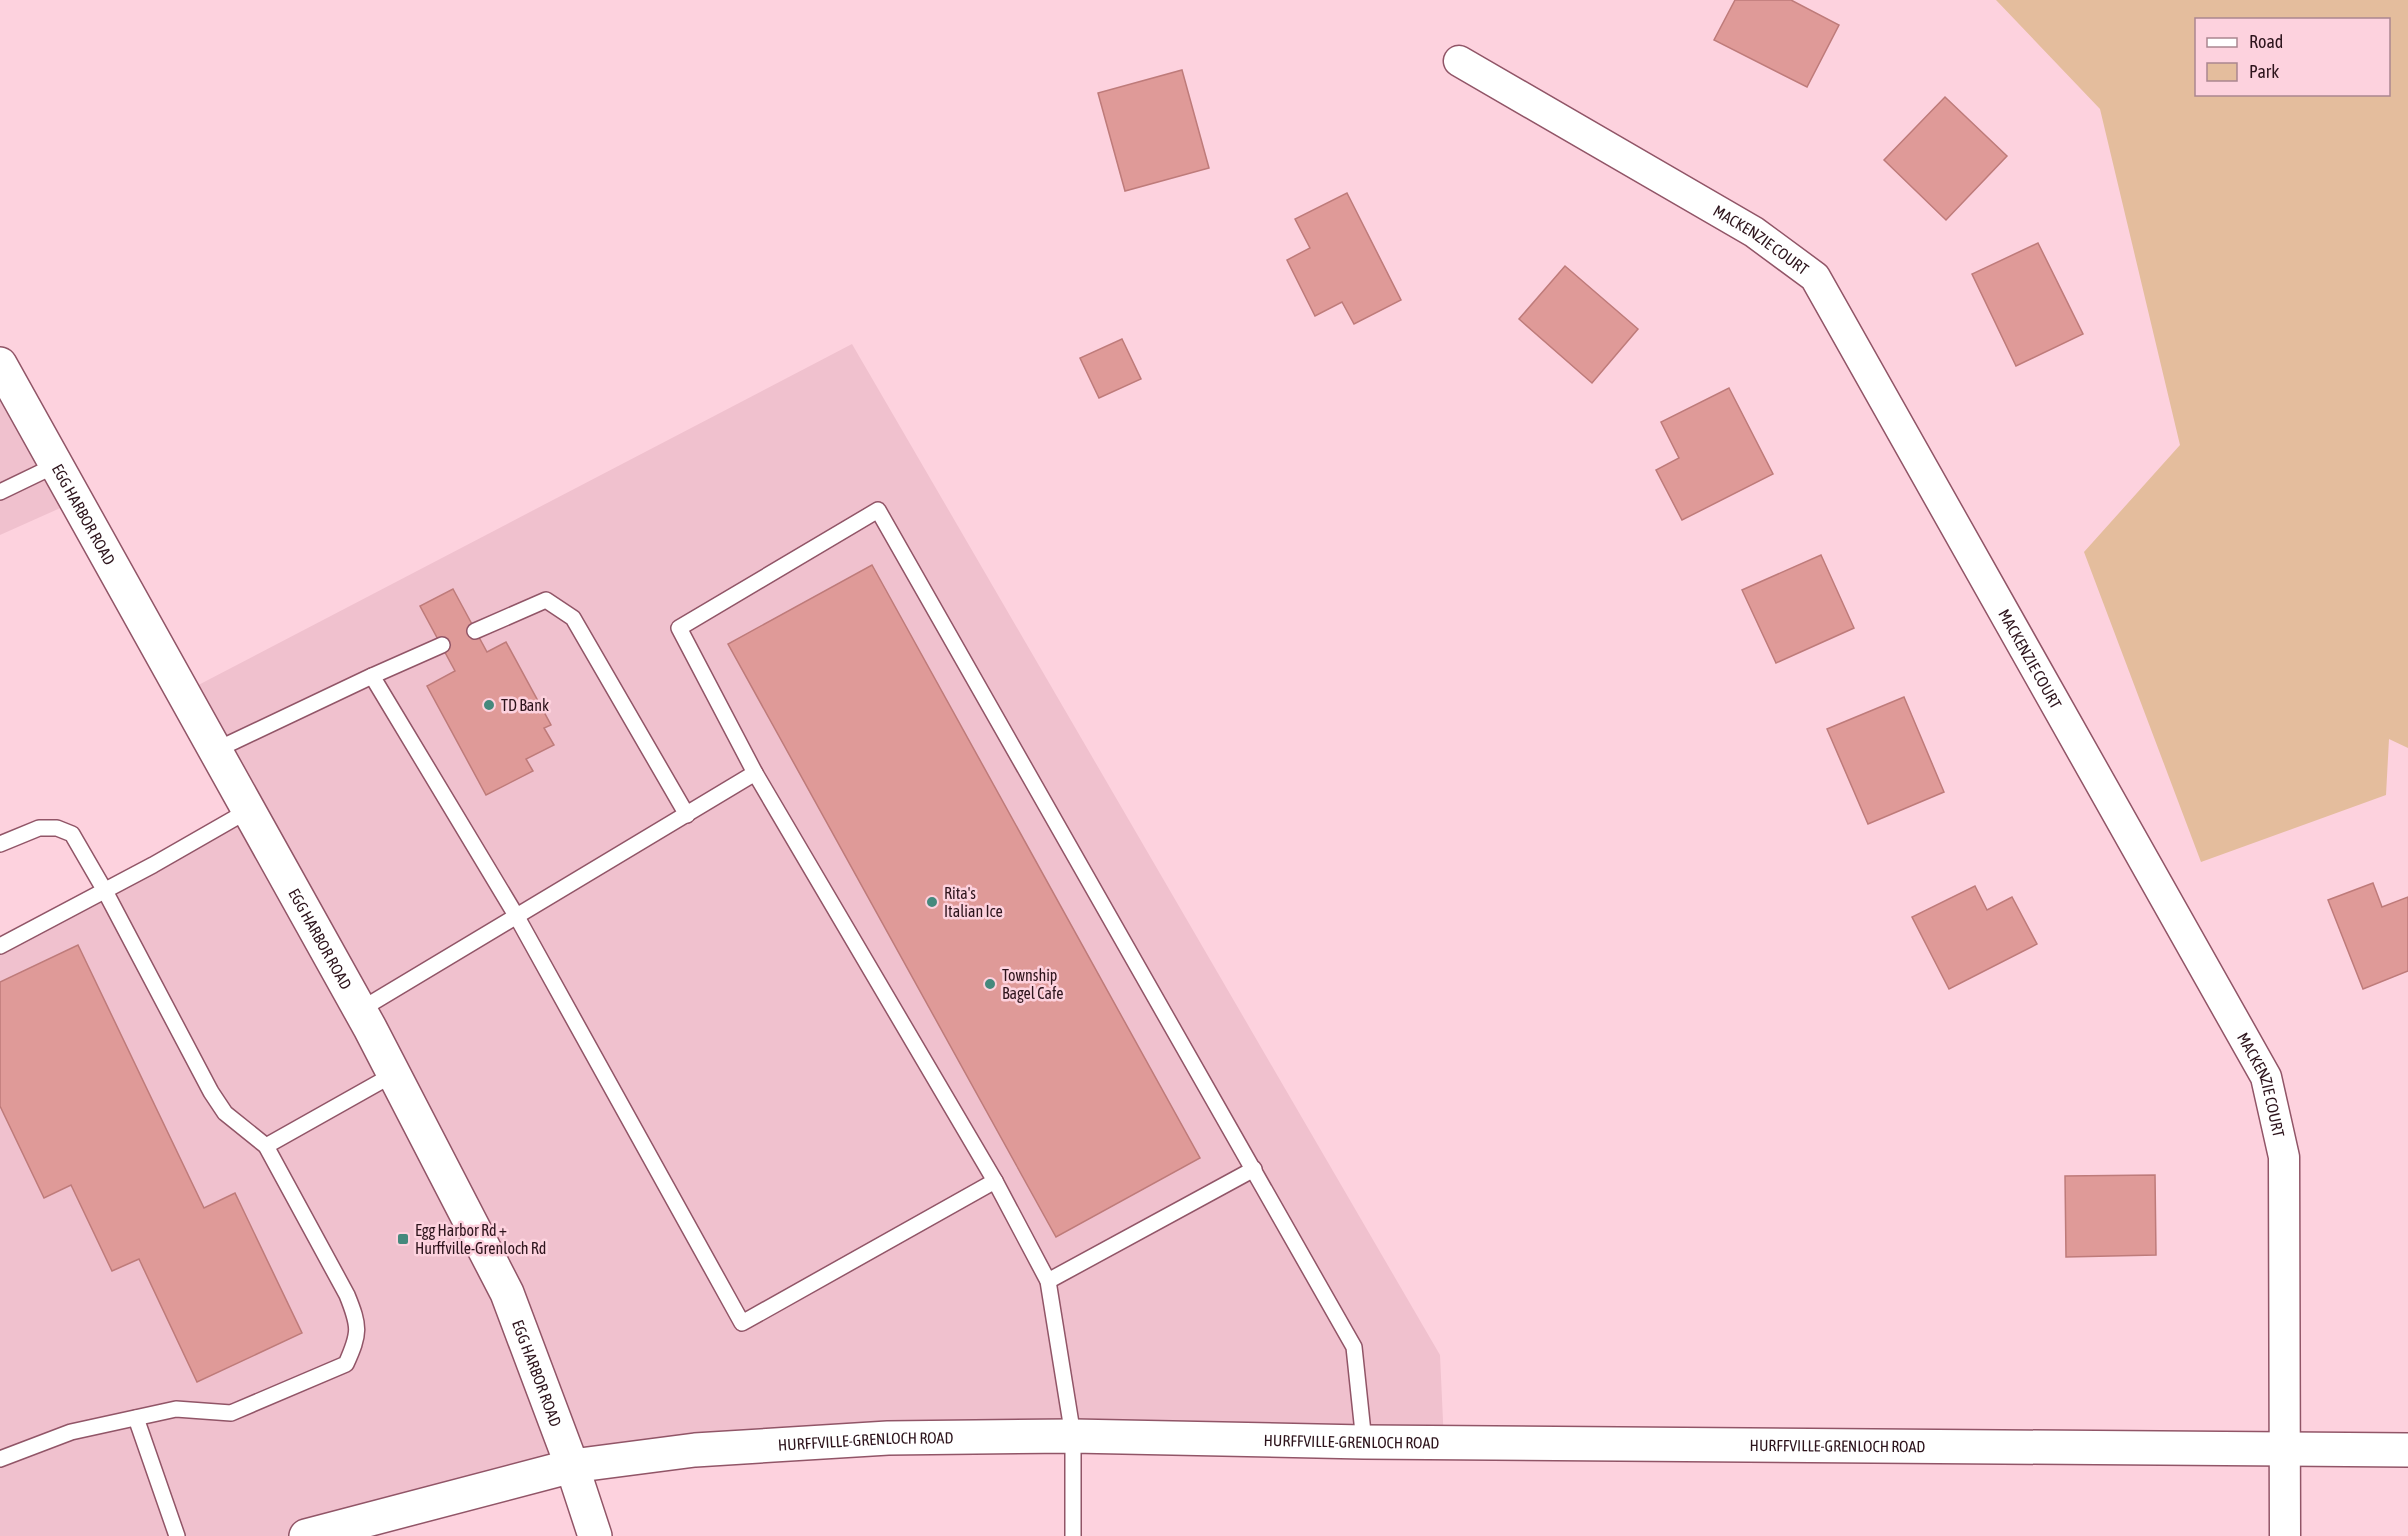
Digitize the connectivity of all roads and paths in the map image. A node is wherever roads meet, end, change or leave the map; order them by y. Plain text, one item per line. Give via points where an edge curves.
1 (1459, 61) dead end
2 (0, 364) edge
3 (56, 465) junction
4 (0, 492) edge
5 (475, 630) dead end
6 (441, 645) dead end
7 (372, 676) junction
8 (216, 750) junction
9 (755, 773) junction
10 (249, 810) junction
11 (687, 814) junction
12 (0, 844) edge
13 (105, 891) junction
14 (517, 916) junction
15 (0, 946) edge
16 (360, 1010) junction
17 (394, 1074) junction
18 (266, 1146) junction
19 (1254, 1169) junction
20 (995, 1181) junction
21 (1048, 1281) junction
22 (136, 1418) junction
23 (1073, 1436) junction
24 (1364, 1442) junction
25 (2284, 1448) junction
26 (2408, 1450) edge
27 (0, 1459) edge
28 (572, 1466) junction
29 (177, 1536) edge
30 (306, 1536) edge
31 (595, 1536) edge
32 (1073, 1536) edge
33 (2285, 1536) edge

1 - 25 street, MACKENZIE COURT via 1754,232 1815,277 2266,1077 2284,1157
2 - 3 main road, EGG HARBOR ROAD
3 - 4 lane
3 - 8 main road, EGG HARBOR ROAD
5 - 11 lane via 546,600 573,618
6 - 7 lane
7 - 8 lane
7 - 14 lane
8 - 10 main road, EGG HARBOR ROAD
9 - 11 lane
9 - 19 lane via 679,628 878,510
9 - 20 lane
10 - 13 lane
10 - 16 main road, EGG HARBOR ROAD
11 - 14 lane
12 - 13 lane via 39,828 57,828 72,834
13 - 15 lane
13 - 18 lane via 211,1092 225,1113
14 - 16 lane
14 - 20 lane via 742,1323
16 - 17 main road, EGG HARBOR ROAD
17 - 18 lane
17 - 28 main road, EGG HARBOR ROAD via 507,1293
18 - 22 lane via 358,1321 356,1342 346,1364 231,1413 176,1409
19 - 21 lane
19 - 24 lane via 1354,1347
20 - 21 lane
21 - 23 lane
22 - 27 lane via 71,1432
22 - 29 lane
23 - 24 main road, HURFFVILLE-GRENLOCH ROAD
23 - 28 main road, HURFFVILLE-GRENLOCH ROAD via 888,1438 695,1450
23 - 32 lane
24 - 25 main road, HURFFVILLE-GRENLOCH ROAD
25 - 26 main road, HURFFVILLE-GRENLOCH ROAD
25 - 33 street, MACKENZIE COURT
28 - 30 main road, HURFFVILLE-GRENLOCH ROAD
28 - 31 main road, EGG HARBOR ROAD

